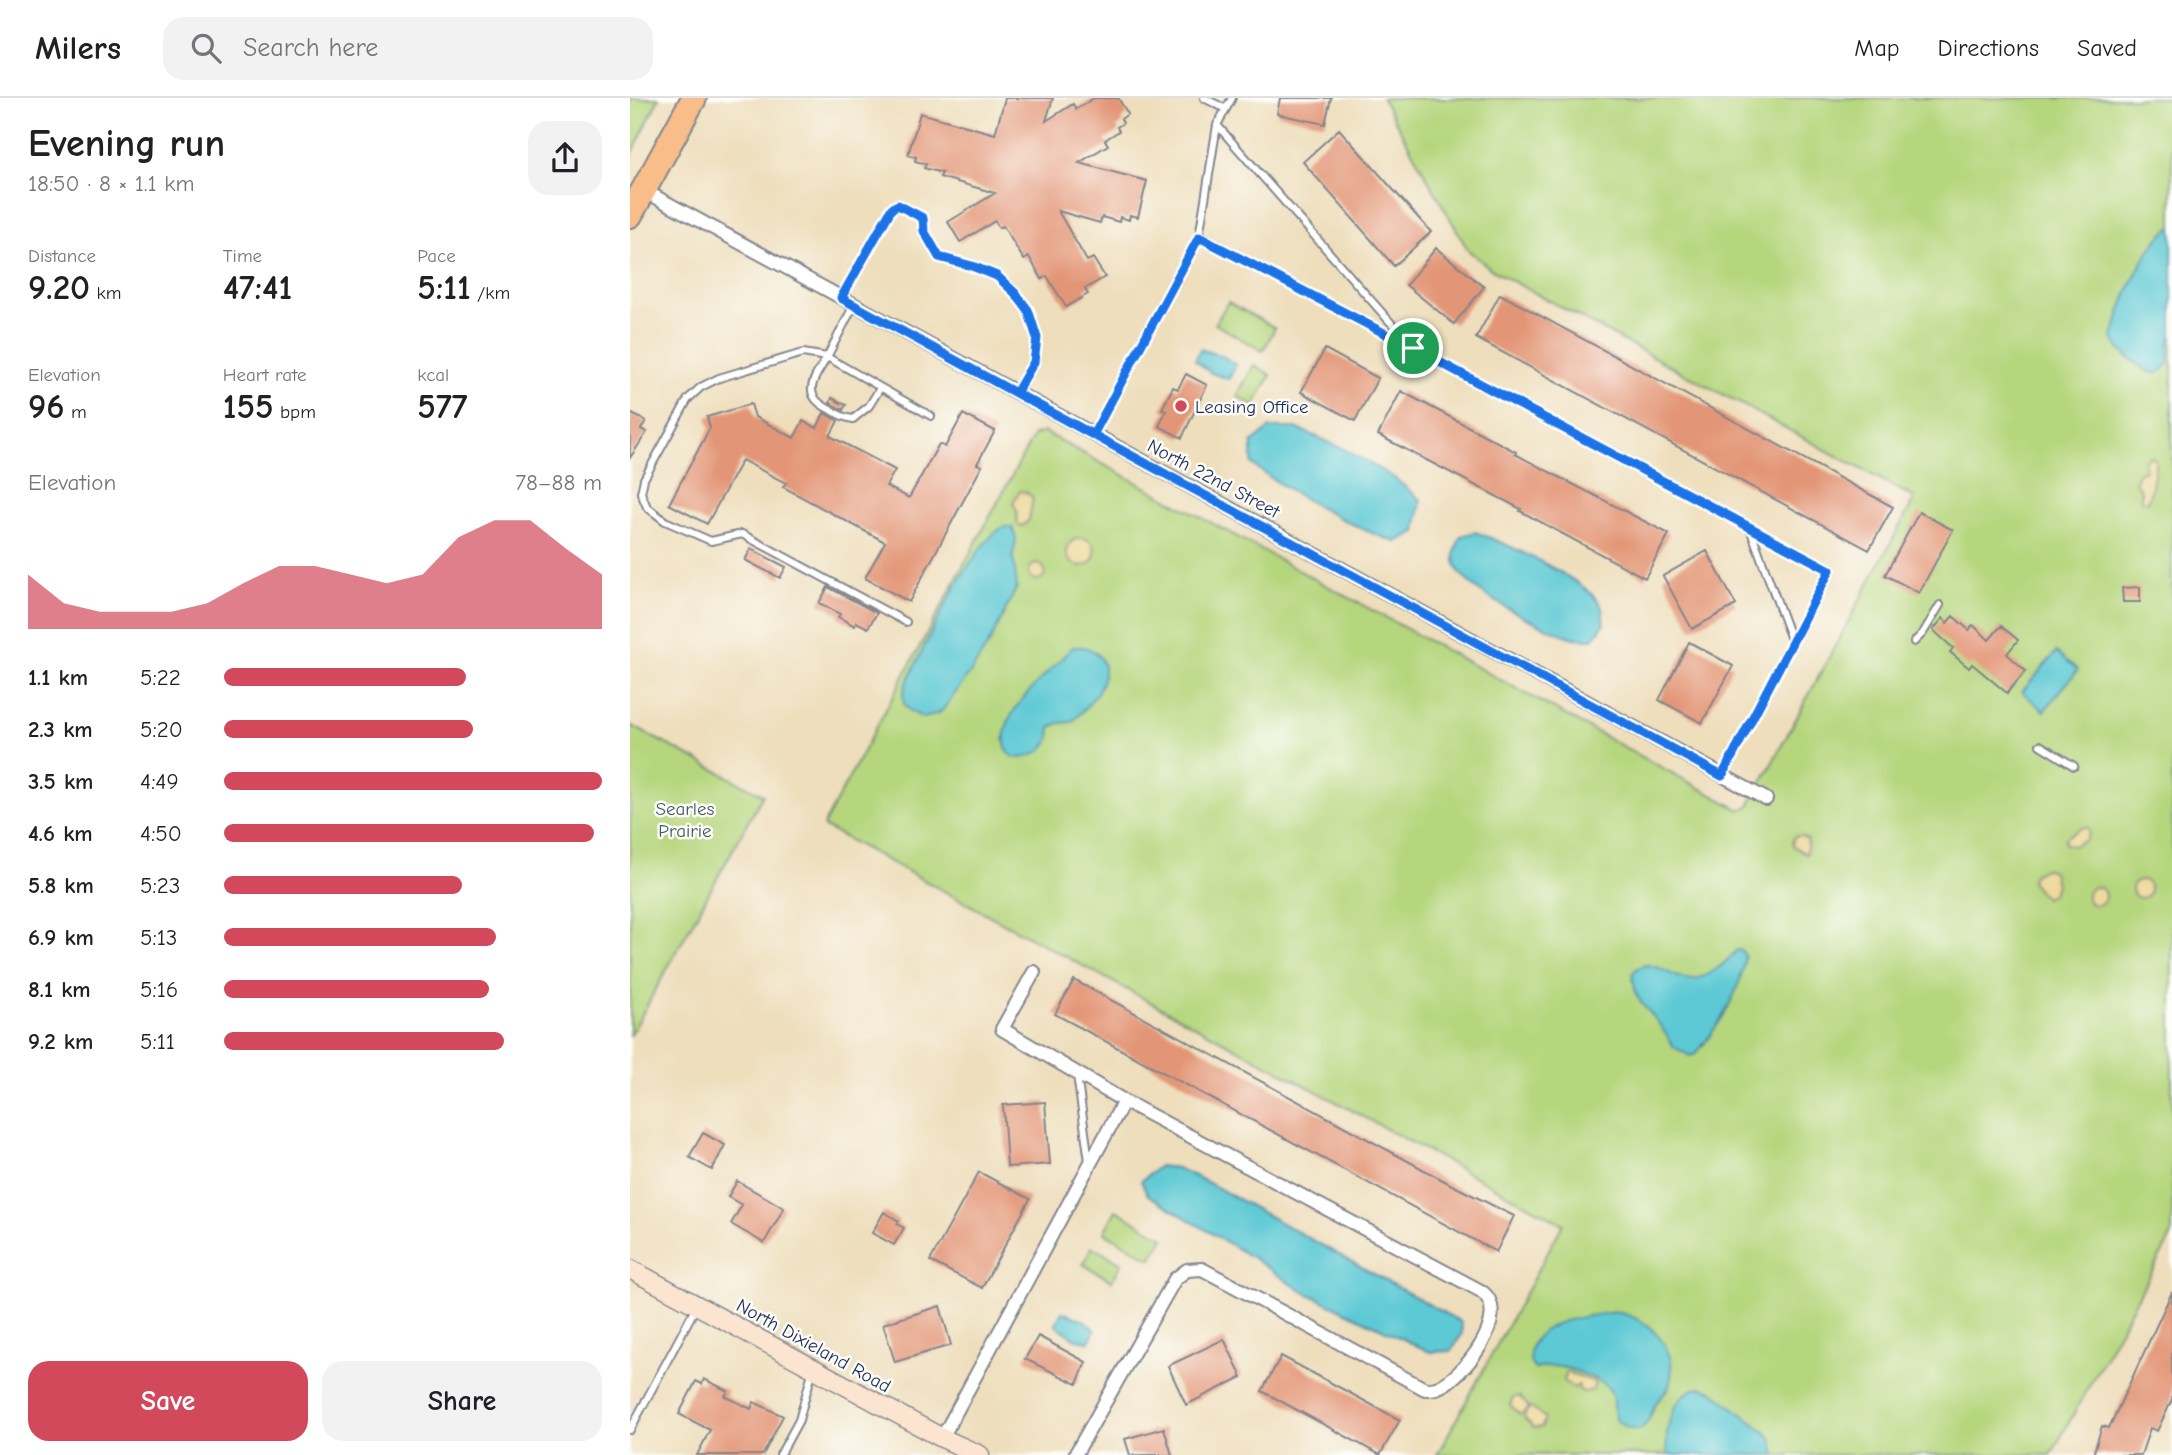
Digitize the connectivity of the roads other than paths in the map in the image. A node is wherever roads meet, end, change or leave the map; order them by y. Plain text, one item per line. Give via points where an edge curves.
1 (694, 98) edge
2 (1204, 98) edge
3 (1232, 98) edge
4 (1226, 109) junction
5 (1217, 125) junction
6 (640, 188) junction
7 (630, 215) edge
8 (1199, 237) junction
9 (841, 298) junction
10 (855, 305) junction
11 (1413, 348) junction
12 (827, 357) junction
13 (880, 388) junction
14 (1016, 393) junction
15 (931, 416) dead end
16 (1093, 435) junction
17 (1750, 528) junction
18 (1940, 606) dead end
19 (906, 622) dead end
20 (1792, 642) junction
21 (1914, 642) dead end
22 (2040, 745) dead end
23 (2074, 766) dead end
24 (1722, 776) junction
25 (1766, 799) dead end
26 (1034, 972) dead end
27 (1077, 1073) junction
28 (1125, 1101) junction
29 (1090, 1165) junction
30 (630, 1269) edge
31 (697, 1305) junction
32 (813, 1368) junction
33 (630, 1430) edge
34 (942, 1438) junction
35 (780, 1455) edge
36 (980, 1455) edge
37 (1075, 1455) edge

1 - 6 highway
2 - 4 lane
3 - 4 lane
4 - 5 lane
5 - 8 lane
5 - 11 lane
6 - 7 highway
6 - 9 street, North 22nd Street
8 - 11 lane
8 - 16 lane
9 - 10 street, North 22nd Street
9 - 14 lane via 892,208 898,205 923,218 924,231 939,257 997,276 1028,310 1037,338 1034,362
10 - 12 lane
10 - 14 street, North 22nd Street
11 - 17 lane
12 - 13 lane
12 - 13 lane via 811,390 815,401 844,418 853,419 869,406
12 - 19 lane via 803,353 701,387 688,399 644,479 641,493 648,507 665,521 711,541 742,534
13 - 15 lane
14 - 16 street, North 22nd Street
16 - 24 street, North 22nd Street
17 - 20 lane
17 - 20 lane via 1830,570
18 - 21 lane
20 - 24 lane
22 - 23 lane
24 - 25 street, North 22nd Street
26 - 27 street via 1002,1029
27 - 28 street
27 - 29 lane
28 - 29 street
28 - 37 street via 1481,1291 1493,1306 1492,1322 1450,1379 1437,1388 1425,1389 1202,1269 1187,1270 1174,1279 1163,1297
29 - 34 street
30 - 31 street, North Dixieland Road
31 - 32 street, North Dixieland Road
31 - 33 lane
32 - 34 street, North Dixieland Road
32 - 35 lane via 799,1420
34 - 36 street, North Dixieland Road

